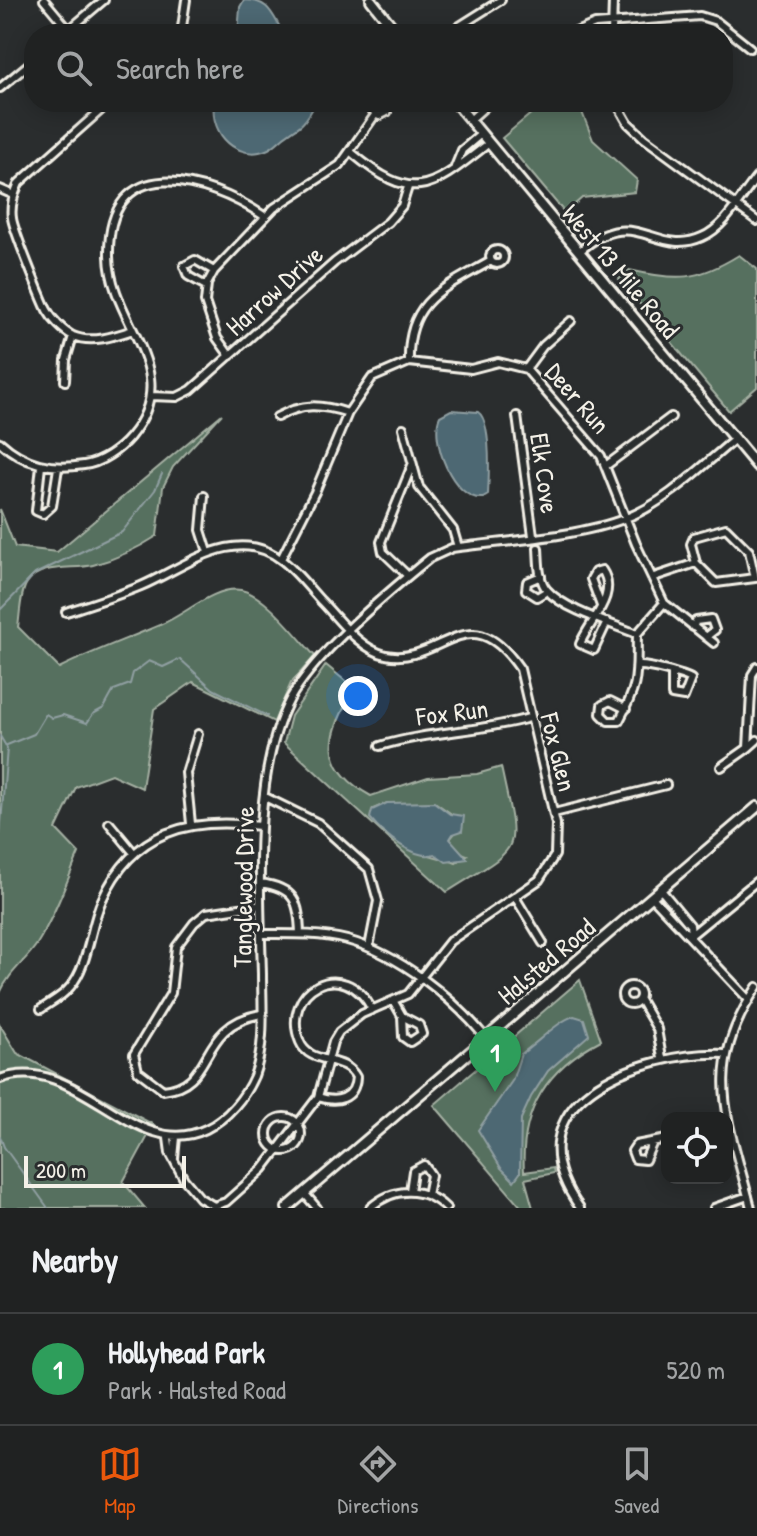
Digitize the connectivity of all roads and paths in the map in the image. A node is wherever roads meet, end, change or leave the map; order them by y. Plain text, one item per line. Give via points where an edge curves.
1 (44, 0) edge
2 (104, 0) edge
3 (186, 0) edge
4 (371, 0) edge
5 (501, 0) edge
6 (613, 0) edge
7 (612, 23) junction
8 (61, 24) edge
9 (76, 24) edge
10 (182, 24) edge
11 (390, 24) edge
12 (463, 24) edge
13 (595, 24) edge
14 (720, 24) edge
15 (733, 34) edge
16 (750, 48) dead end
17 (24, 68) edge
18 (0, 88) edge
19 (98, 112) edge
20 (373, 112) edge
21 (385, 112) edge
22 (463, 112) edge
23 (479, 112) edge
24 (622, 112) edge
25 (375, 115) junction
26 (470, 120) junction
27 (481, 134) junction
28 (489, 143) junction
29 (352, 153) junction
30 (455, 167) junction
31 (757, 177) edge
32 (408, 187) junction
33 (0, 189) edge
34 (14, 195) junction
35 (735, 205) junction
36 (264, 216) junction
37 (757, 221) edge
38 (579, 252) junction
39 (491, 261) dead end
40 (214, 271) junction
41 (206, 286) junction
42 (571, 321) dead end
43 (133, 330) junction
44 (73, 336) junction
45 (230, 356) junction
46 (409, 362) junction
47 (526, 369) junction
48 (65, 381) dead end
49 (151, 396) junction
50 (348, 413) junction
51 (517, 416) dead end
52 (277, 417) dead end
53 (671, 417) dead end
54 (403, 428) dead end
55 (735, 439) junction
56 (0, 442) edge
57 (755, 460) edge
58 (412, 464) junction
59 (607, 465) junction
60 (41, 466) junction
61 (58, 468) junction
62 (419, 487) junction
63 (402, 488) junction
64 (204, 496) dead end
65 (626, 518) junction
66 (533, 536) junction
67 (458, 547) junction
68 (538, 548) dead end
69 (208, 552) junction
70 (281, 559) junction
71 (696, 563) junction
72 (408, 576) junction
73 (541, 576) junction
74 (654, 577) junction
75 (547, 591) junction
76 (664, 603) junction
77 (601, 606) junction
78 (66, 612) dead end
79 (593, 616) junction
80 (607, 622) junction
81 (693, 627) junction
82 (350, 631) junction
83 (637, 634) junction
84 (706, 637) junction
85 (714, 643) dead end
86 (639, 666) junction
87 (757, 667) edge
88 (672, 674) dead end
89 (626, 709) dead end
90 (748, 717) junction
91 (529, 718) junction
92 (757, 721) edge
93 (198, 734) dead end
94 (757, 740) edge
95 (380, 746) dead end
96 (748, 748) junction
97 (721, 767) dead end
98 (666, 785) dead end
99 (265, 797) junction
100 (757, 807) edge
101 (554, 813) junction
102 (109, 823) dead end
103 (191, 824) junction
104 (260, 826) junction
105 (134, 853) junction
106 (757, 881) edge
107 (260, 883) junction
108 (661, 890) junction
109 (515, 897) junction
110 (652, 897) junction
111 (260, 905) junction
112 (261, 934) junction
113 (300, 934) junction
114 (691, 935) junction
115 (543, 943) dead end
116 (369, 947) junction
117 (420, 980) junction
118 (757, 987) edge
119 (640, 1000) dead end
120 (749, 1000) junction
121 (394, 1002) junction
122 (41, 1009) dead end
123 (372, 1010) junction
124 (261, 1014) junction
125 (402, 1016) dead end
126 (486, 1038) junction
127 (725, 1054) junction
128 (662, 1058) junction
129 (328, 1059) junction
130 (0, 1079) edge
131 (318, 1097) junction
132 (726, 1112) edge
133 (299, 1122) junction
134 (172, 1138) junction
135 (661, 1140) edge
136 (653, 1142) dead end
137 (733, 1142) edge
138 (277, 1152) junction
139 (410, 1191) junction
140 (304, 1193) junction
141 (427, 1195) junction
142 (748, 1196) junction
143 (296, 1200) junction
144 (287, 1208) edge
145 (303, 1208) edge
146 (317, 1208) edge
147 (370, 1208) edge
148 (446, 1208) edge
149 (580, 1208) edge
150 (714, 1208) edge
151 (751, 1208) edge

1 - 8 street
2 - 9 street
3 - 10 street
4 - 11 street
5 - 12 street
6 - 7 street
7 - 13 street
7 - 14 street via 700,16
15 - 16 street
17 - 18 street
19 - 34 street via 31,168
20 - 25 street
21 - 25 street
22 - 26 street, West 13 Mile Road
23 - 26 street
24 - 35 street via 644,138
25 - 29 street
26 - 27 street, West 13 Mile Road
27 - 28 street, West 13 Mile Road
27 - 30 street via 462,150
28 - 30 street
28 - 38 street, West 13 Mile Road
29 - 32 street via 378,175
29 - 36 street
30 - 32 street via 435,181
31 - 35 street
32 - 45 street, Harrow Drive via 402,206 388,222
33 - 34 street
34 - 44 street via 15,230 48,310
35 - 37 street
35 - 38 street via 702,238 680,242 630,229 610,231
36 - 40 street
36 - 43 street via 241,201 173,179 157,181 128,198 115,217 109,255
38 - 55 street, West 13 Mile Road
39 - 46 street via 421,308 413,321
40 - 41 street
40 - 41 street via 195,260 184,266 188,276
41 - 45 street via 209,319
42 - 47 street
43 - 44 street via 109,338
43 - 49 street via 150,368
44 - 48 street
45 - 49 street, Harrow Drive via 191,390 177,397
46 - 47 street, Deer Run via 471,369 498,362
46 - 50 street, Deer Run via 372,378
47 - 59 street, Deer Run
49 - 61 street via 145,417 125,442 92,464
50 - 52 street via 321,404
50 - 70 street, Deer Run
51 - 66 street, Elk Cove
53 - 59 street
54 - 58 street
55 - 57 street, West 13 Mile Road
55 - 65 street, Tanglewood Drive
56 - 60 street
58 - 62 street
58 - 63 street
59 - 65 street, Deer Run
60 - 61 street
60 - 61 street via 35,502 36,511 43,514 52,506
62 - 63 street
62 - 67 street via 453,530
63 - 72 street via 381,542 383,552
64 - 69 street via 201,530
65 - 66 street, Tanglewood Drive
65 - 74 street, Deer Run
66 - 67 street, Tanglewood Drive
67 - 72 street, Tanglewood Drive via 430,558
68 - 73 street
69 - 70 street via 230,547
69 - 78 street via 142,586
70 - 82 street, Fox Glen
71 - 71 street via 694,537 726,528 749,551 755,578 716,583
71 - 74 street
72 - 82 street, Tanglewood Drive
73 - 75 street
73 - 75 street via 527,582 526,590 537,597
74 - 76 street, Deer Run
75 - 79 street
76 - 81 street
76 - 83 street
77 - 77 street via 609,588 602,570 591,579
77 - 79 street
79 - 80 street
79 - 80 street via 580,644 594,650
80 - 83 street
81 - 84 street
81 - 84 street via 696,621 711,619 715,630
82 - 91 street, Fox Glen via 376,652 393,656 414,654 467,634 488,638 509,652 520,669
82 - 99 street, Tanglewood Drive via 290,700
83 - 86 street
84 - 85 street
86 - 88 street
86 - 89 street
87 - 90 street
90 - 92 street
90 - 96 street
91 - 95 street, Fox Run via 468,733 416,735
91 - 101 street, Fox Glen
93 - 103 street via 186,773
94 - 96 street
96 - 97 street
98 - 101 street
99 - 104 street, Tanglewood Drive
99 - 116 street via 318,823 369,869 378,901
100 - 108 street, Halsted Road
101 - 109 street, Fox Glen via 552,862 539,880
102 - 105 street
103 - 104 street
103 - 105 street
104 - 107 street, Tanglewood Drive
105 - 122 street via 102,900 71,986
106 - 114 street
107 - 111 street, Tanglewood Drive
107 - 113 street via 291,894
108 - 110 street, Halsted Road
108 - 114 street via 690,925
109 - 115 street
109 - 117 street, Fox Glen via 450,941
110 - 114 street via 682,933
110 - 126 street, Halsted Road
111 - 112 street, Tanglewood Drive
111 - 124 street via 206,913 183,936 176,947 171,993 134,1054 138,1071 163,1090 186,1084 225,1028
112 - 113 street
112 - 124 street, Tanglewood Drive
113 - 116 street
114 - 120 street
116 - 117 street
117 - 121 street, Fox Glen
117 - 126 street
118 - 120 street
119 - 128 street via 657,1029
120 - 127 street
121 - 123 street
121 - 125 street
123 - 129 street via 339,1032
123 - 129 street via 360,990 347,983 322,983 305,995 298,1019 300,1041 312,1055
124 - 134 street, Tanglewood Drive via 258,1061 246,1091 205,1130
126 - 140 street, Halsted Road
127 - 128 street
127 - 132 street
128 - 149 street via 614,1074 579,1099 565,1121 560,1168
129 - 131 street
129 - 131 street via 347,1065 356,1084 341,1100
130 - 134 street via 35,1073 55,1079
131 - 133 street
133 - 138 street
133 - 138 street via 285,1116 272,1122 266,1134
134 - 138 street via 184,1179 209,1205 219,1206 252,1181
135 - 136 street
137 - 142 street
139 - 141 street
139 - 141 street via 413,1171 424,1165 431,1175
139 - 147 street via 390,1194
140 - 143 street, Halsted Road
140 - 146 street
141 - 148 street
142 - 150 street
142 - 151 street
143 - 144 street, Halsted Road
143 - 145 street

